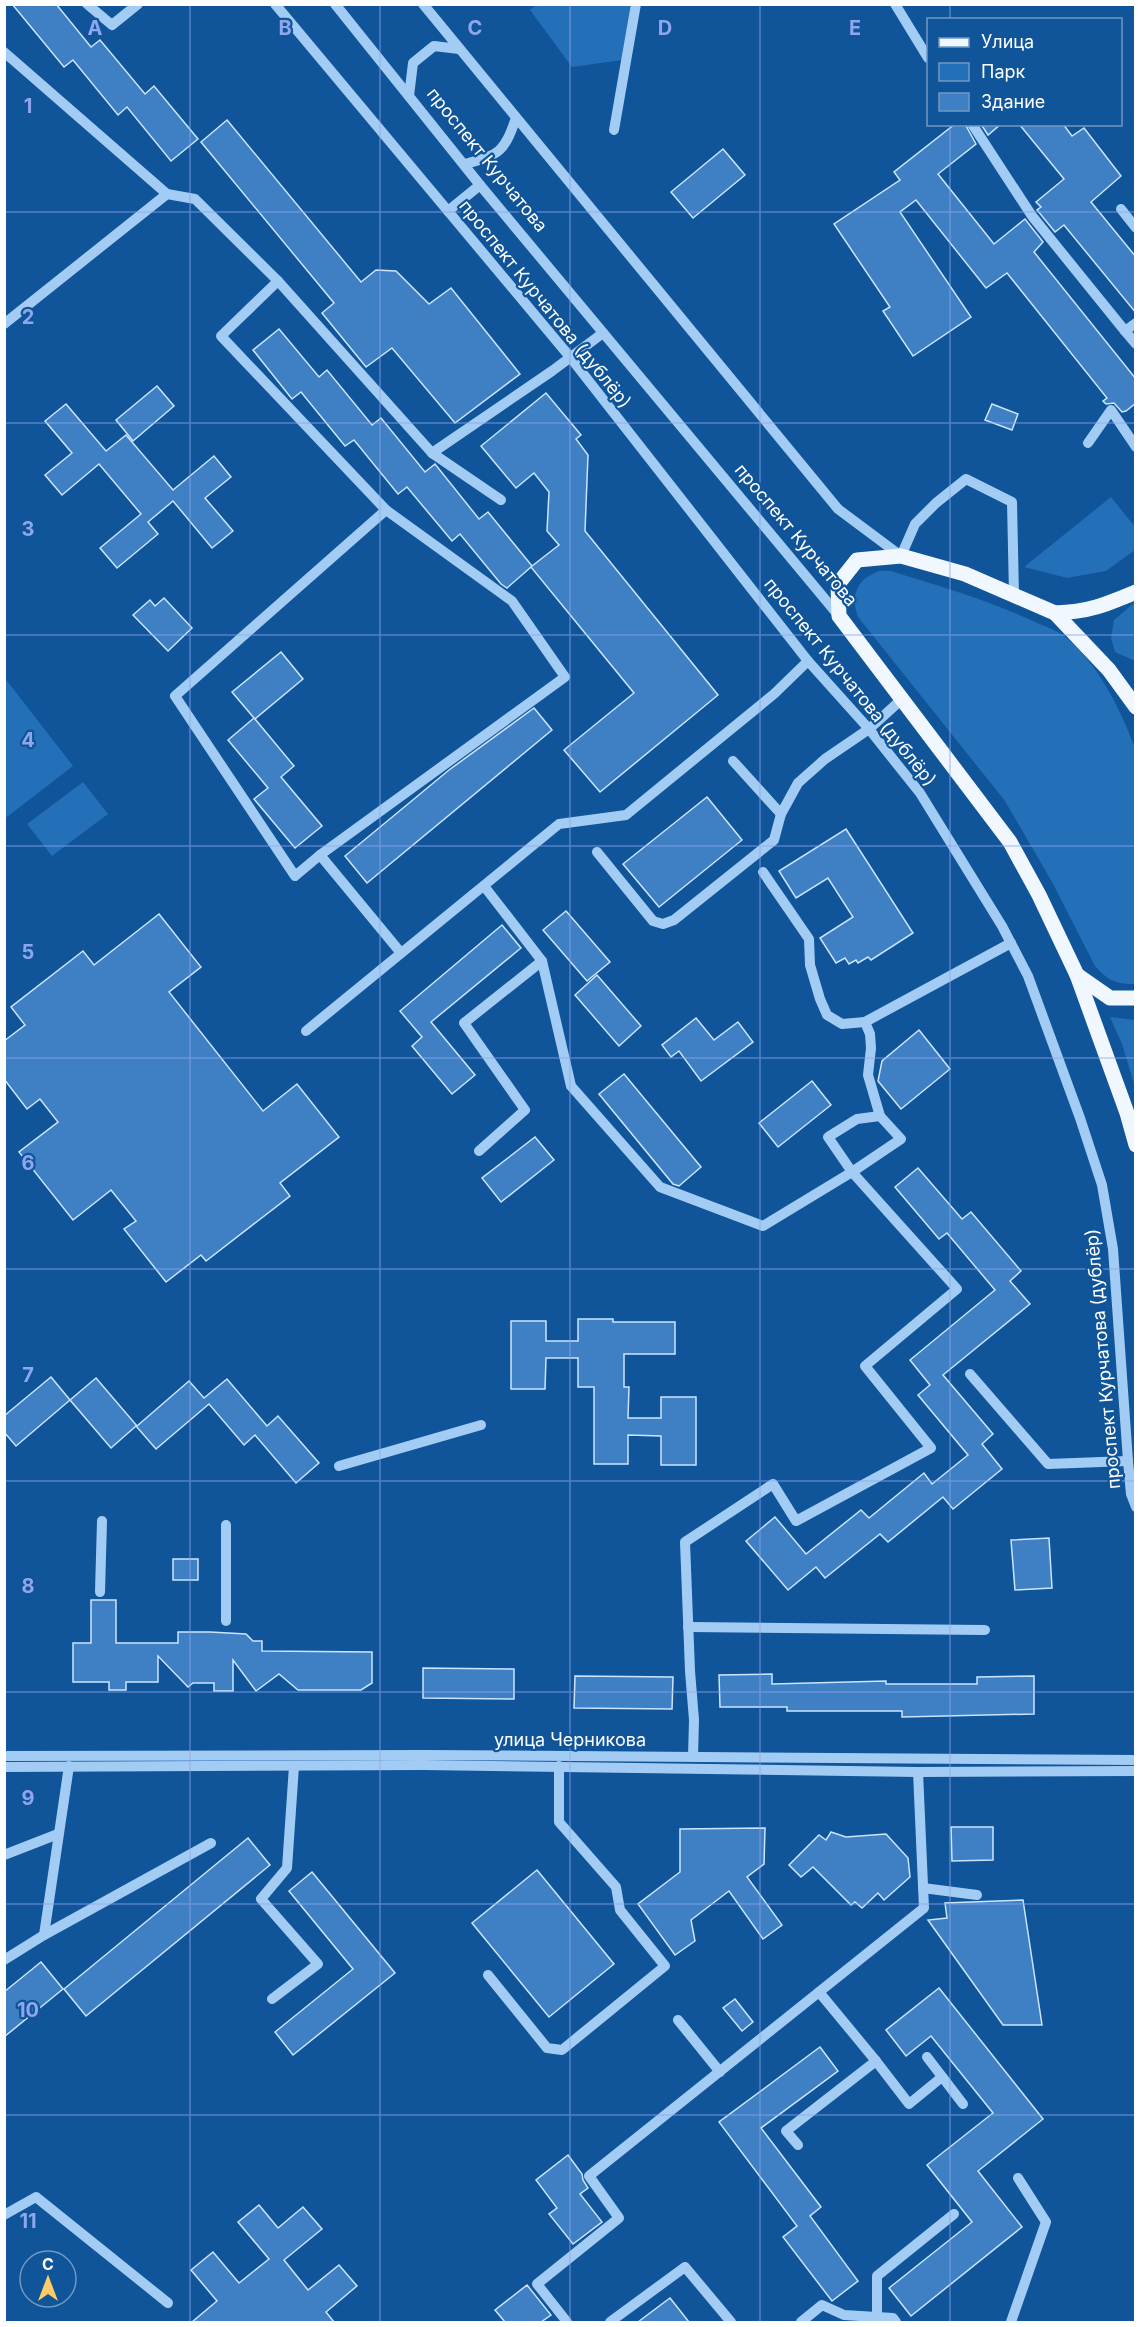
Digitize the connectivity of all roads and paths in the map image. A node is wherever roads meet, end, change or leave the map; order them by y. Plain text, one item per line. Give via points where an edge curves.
1 (87, 4) edge
2 (138, 4) edge
3 (275, 4) edge
4 (335, 4) edge
5 (423, 4) edge
6 (636, 4) edge
7 (895, 4) edge
8 (459, 49) junction
9 (4, 52) edge
10 (927, 56) edge
11 (409, 96) junction
12 (516, 118) junction
13 (973, 126) edge
14 (614, 130) dead end
15 (465, 164) junction
16 (480, 185) junction
17 (167, 194) junction
18 (1121, 209) dead end
19 (448, 211) junction
20 (1136, 228) edge
21 (278, 281) junction
22 (1136, 323) edge
23 (4, 324) edge
24 (1125, 331) junction
25 (603, 333) junction
26 (1136, 344) edge
27 (570, 357) junction
28 (1088, 443) dead end
29 (1136, 447) edge
30 (432, 453) junction
31 (501, 500) dead end
32 (386, 510) junction
33 (901, 556) junction
34 (1136, 592) edge
35 (1014, 595) junction
36 (1055, 613) junction
37 (839, 616) junction
38 (808, 661) junction
39 (901, 700) junction
40 (1136, 707) edge
41 (869, 729) junction
42 (733, 761) dead end
43 (781, 814) junction
44 (597, 852) dead end
45 (320, 855) junction
46 (763, 872) dead end
47 (483, 886) junction
48 (1011, 943) junction
49 (401, 953) junction
50 (542, 961) junction
51 (1077, 975) junction
52 (1136, 998) edge
53 (865, 1022) junction
54 (306, 1031) dead end
55 (880, 1116) junction
56 (1136, 1145) edge
57 (479, 1151) dead end
58 (852, 1172) junction
59 (970, 1374) dead end
60 (481, 1425) dead end
61 (1128, 1461) junction
62 (339, 1466) dead end
63 (1136, 1507) edge
64 (102, 1521) dead end
65 (226, 1525) dead end
66 (100, 1592) dead end
67 (226, 1621) dead end
68 (688, 1627) junction
69 (985, 1630) dead end
70 (4, 1756) edge
71 (693, 1757) junction
72 (1136, 1760) edge
73 (294, 1766) junction
74 (559, 1766) junction
75 (4, 1767) edge
76 (69, 1767) junction
77 (1136, 1771) edge
78 (918, 1772) junction
79 (58, 1834) junction
80 (211, 1843) dead end
81 (4, 1855) edge
82 (924, 1888) junction
83 (977, 1895) dead end
84 (44, 1935) junction
85 (4, 1960) edge
86 (488, 1976) dead end
87 (819, 1992) junction
88 (272, 1999) dead end
89 (678, 2020) dead end
90 (927, 2057) dead end
91 (876, 2061) junction
92 (720, 2072) junction
93 (942, 2077) junction
94 (963, 2104) dead end
95 (798, 2145) dead end
96 (1018, 2178) dead end
97 (954, 2214) dead end
98 (4, 2215) edge
99 (168, 2303) dead end
100 (877, 2317) junction
101 (567, 2322) edge
102 (610, 2322) edge
103 (731, 2322) edge
104 (801, 2322) edge
105 (896, 2322) edge
106 (1011, 2322) edge

1 - 2 street via 112,25
3 - 19 street, проспект Курчатова (дублёр)
4 - 11 street, проспект Курчатова
5 - 8 street
6 - 14 street
7 - 10 street
8 - 11 street via 434,46 413,63
8 - 12 street
9 - 17 street
11 - 15 street, проспект Курчатова
12 - 15 street via 507,145 487,158
12 - 33 street via 838,509
13 - 24 street via 1032,216
15 - 16 street, проспект Курчатова
16 - 19 street
16 - 25 street, проспект Курчатова
17 - 21 street via 195,199
17 - 23 street
18 - 20 street
19 - 27 street, проспект Курчатова (дублёр)
21 - 30 street
21 - 32 street via 221,336
22 - 24 street
24 - 26 street
25 - 27 street
25 - 37 street, проспект Курчатова
27 - 30 street
27 - 38 street, проспект Курчатова (дублёр)
28 - 29 street via 1111,410
30 - 31 street
32 - 45 street via 175,696 295,876
32 - 45 street via 512,601 566,677
33 - 35 main road via 965,574
33 - 35 street via 915,524 966,479 1012,502
33 - 37 main road via 857,560 838,584
34 - 36 main road via 1100,608
35 - 36 main road
36 - 40 main road via 1109,670
37 - 39 main road, проспект Курчатова
38 - 41 street, проспект Курчатова (дублёр)
38 - 47 street via 774,694 626,815 559,824
39 - 41 street
39 - 51 main road, проспект Курчатова via 1010,842
41 - 43 street via 798,783
41 - 48 street, проспект Курчатова (дублёр) via 920,793
42 - 43 street
43 - 44 street via 774,840 674,920 663,924 653,921
45 - 49 street
46 - 53 street via 809,939 810,965 827,1015 842,1024
47 - 49 street
47 - 50 street
48 - 53 street
48 - 61 street, проспект Курчатова (дублёр) via 1028,976 1102,1185 1113,1249
49 - 54 street
50 - 57 street via 464,1023 525,1110
50 - 58 street via 571,1086 660,1187 763,1226
51 - 52 main road via 1110,998
51 - 56 main road, проспект Курчатова
53 - 55 street via 871,1048 868,1075
55 - 58 street via 902,1139
55 - 58 street via 857,1119 828,1137
58 - 68 street via 957,1289 865,1366 931,1448 796,1521 773,1484 685,1542
59 - 61 street via 1048,1464
60 - 62 street
61 - 63 street, проспект Курчатова (дублёр)
64 - 66 street
65 - 67 street
68 - 69 street
68 - 71 street
70 - 71 street, улица Черникова
71 - 72 street, улица Черникова
73 - 74 street, улица Черникова
73 - 76 street, улица Черникова
73 - 88 street via 287,1868 261,1899 318,1964
74 - 78 street, улица Черникова
74 - 86 street via 559,1822 615,1887 621,1910 665,1966 562,2050 548,2048
75 - 76 street, улица Черникова
76 - 79 street
77 - 78 street
78 - 82 street
79 - 81 street
79 - 84 street
80 - 84 street
82 - 83 street
82 - 87 street via 924,1908
84 - 85 street
87 - 91 street
87 - 92 street
89 - 92 street
90 - 93 street
91 - 93 street via 909,2104
91 - 95 street via 786,2130
92 - 101 street via 589,2176 619,2218 537,2284
93 - 94 street
96 - 106 street via 1046,2222
97 - 100 street via 877,2276
98 - 99 street via 36,2197
100 - 104 street via 844,2315 822,2305
100 - 105 street via 893,2318
102 - 103 street via 685,2267

